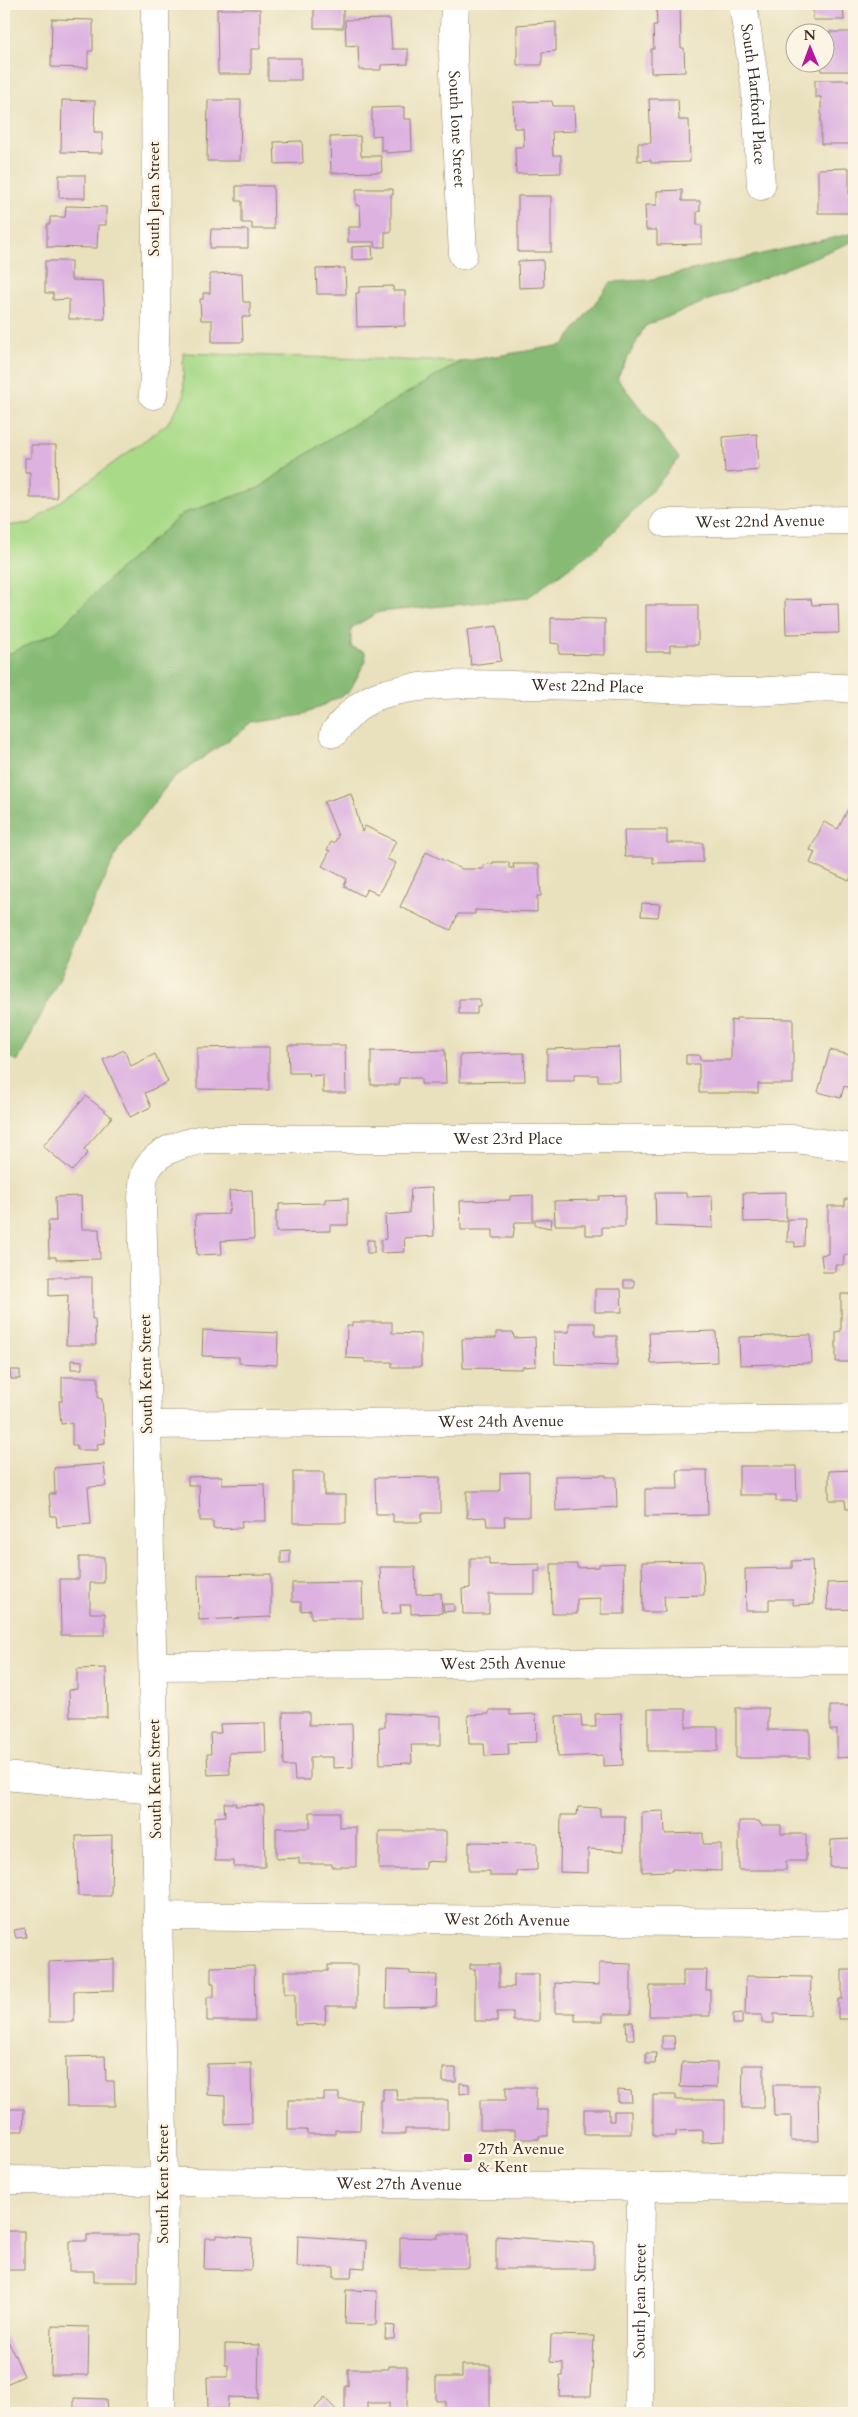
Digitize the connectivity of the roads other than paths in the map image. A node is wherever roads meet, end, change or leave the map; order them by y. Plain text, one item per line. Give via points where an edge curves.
1 (155, 4) edge
2 (455, 4) edge
3 (743, 4) edge
4 (761, 186) dead end
5 (463, 255) dead end
6 (153, 395) dead end
7 (854, 520) edge
8 (665, 523) dead end
9 (854, 688) edge
10 (334, 733) dead end
11 (854, 1148) edge
12 (163, 1152) joint
13 (854, 1418) edge
14 (147, 1426) junction
15 (854, 1661) edge
16 (153, 1666) junction
17 (4, 1776) edge
18 (155, 1790) junction
19 (158, 1916) junction
20 (854, 1924) edge
21 (4, 2180) edge
22 (164, 2182) junction
23 (641, 2187) junction
24 (854, 2189) edge
25 (161, 2413) edge
26 (639, 2413) edge

1 - 6 street, South Jean Street via 156,313
2 - 5 street, South Ione Street via 453,54
3 - 4 street, South Hartford Place via 755,85
7 - 8 street, West 22nd Avenue
9 - 10 street, West 22nd Place via 740,692 486,684 420,688 379,696 350,712
11 - 12 street, West 23rd Place via 796,1139 204,1139
12 - 14 street, South Kent Street via 144,1175 142,1198
13 - 14 street, West 24th Avenue
14 - 16 street, South Kent Street
15 - 16 street, West 25th Avenue
16 - 18 street, South Kent Street
17 - 18 street
18 - 19 street, South Kent Street
19 - 20 street, West 26th Avenue
19 - 22 street, South Kent Street
21 - 22 street, West 27th Avenue
22 - 23 street, West 27th Avenue
22 - 25 street, South Kent Street
23 - 24 street, West 27th Avenue
23 - 26 street, South Jean Street

